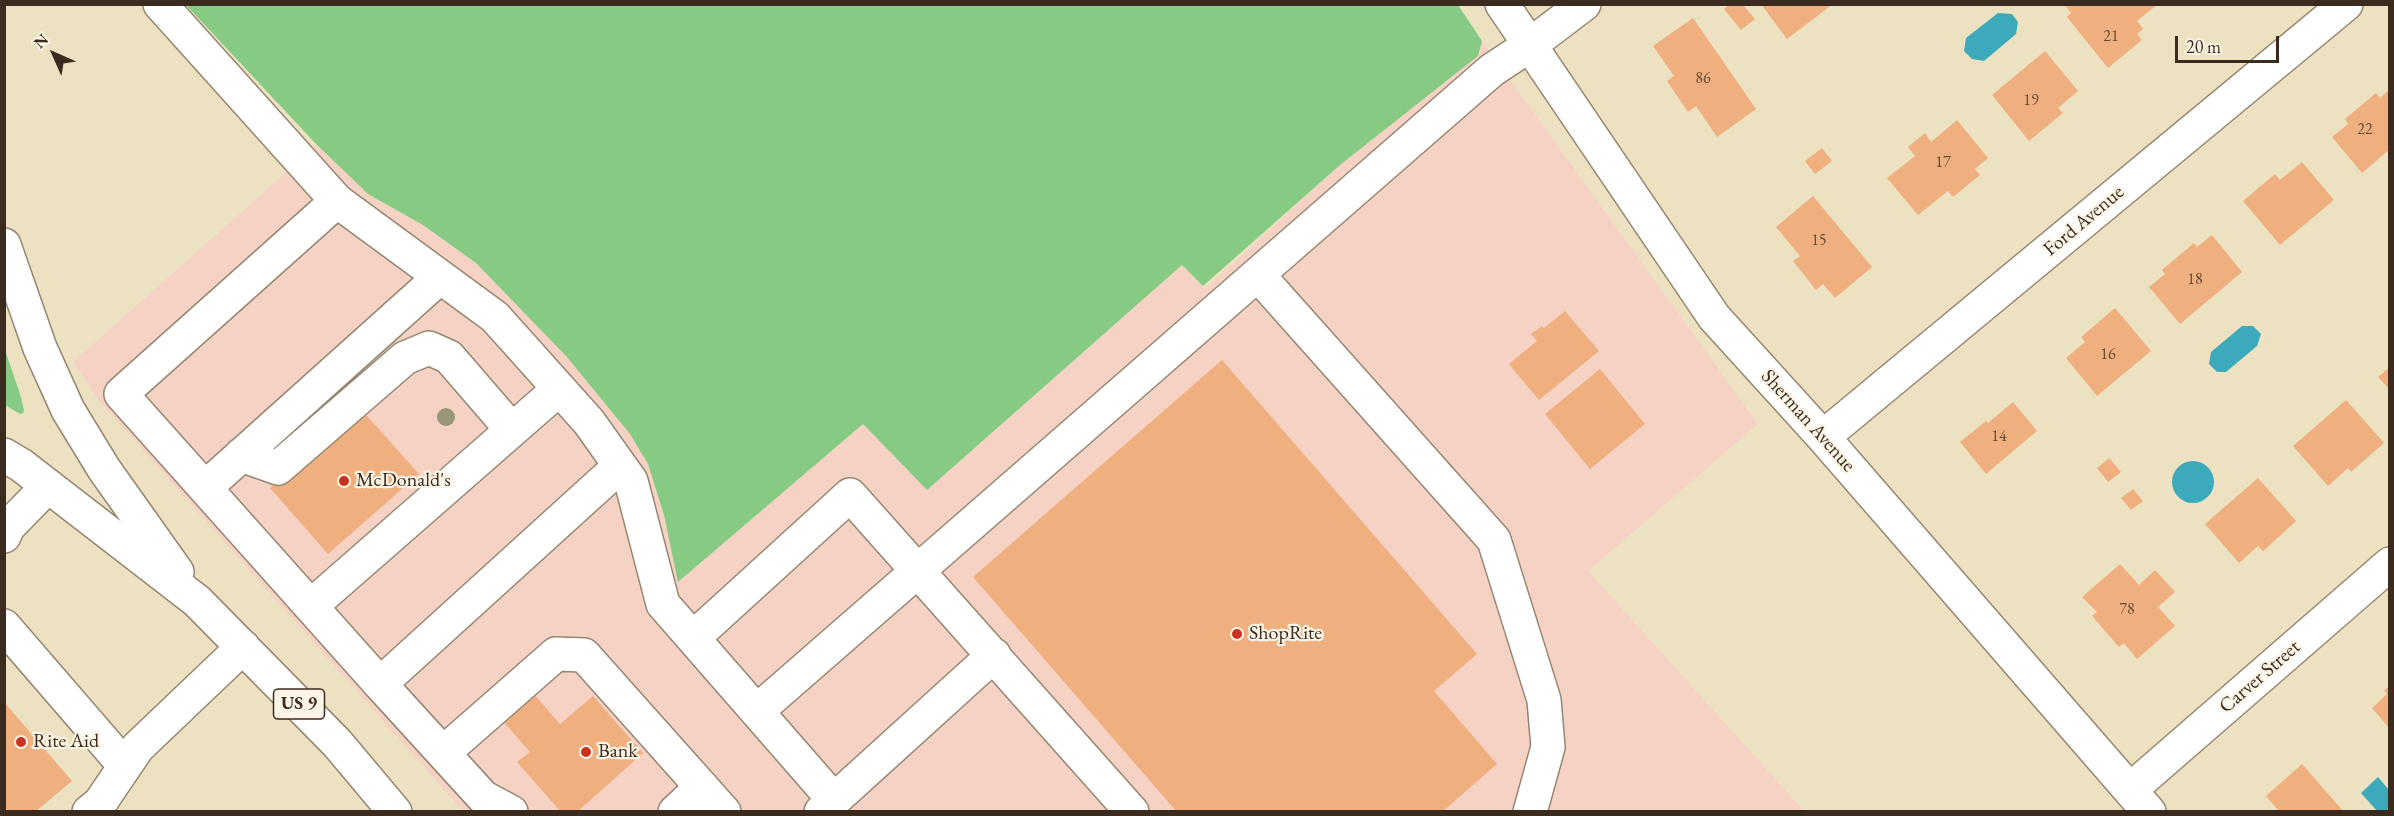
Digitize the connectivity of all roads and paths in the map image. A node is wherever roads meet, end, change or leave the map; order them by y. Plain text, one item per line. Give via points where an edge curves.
1 (160, 4) edge
2 (1502, 4) edge
3 (1584, 4) edge
4 (2346, 4) edge
5 (1530, 45) junction
6 (337, 201) junction
7 (4, 245) edge
8 (1258, 274) junction
9 (440, 277) junction
10 (558, 388) junction
11 (512, 430) junction
12 (1823, 437) junction
13 (241, 454) junction
14 (4, 455) edge
15 (620, 466) junction
16 (48, 486) junction
17 (206, 487) junction
18 (4, 536) edge
19 (2390, 564) edge
20 (919, 571) junction
21 (197, 601) junction
22 (311, 606) junction
23 (4, 626) edge
24 (693, 638) junction
25 (243, 647) junction
26 (994, 655) junction
27 (380, 684) junction
28 (757, 711) junction
29 (443, 753) junction
30 (126, 766) junction
31 (702, 787) junction
32 (2140, 801) edge
33 (827, 806) edge
34 (89, 812) edge
35 (395, 812) edge
36 (512, 812) edge
37 (675, 812) edge
38 (724, 812) edge
39 (1132, 812) edge
40 (1530, 812) edge

1 - 6 main road
2 - 5 main road, Sherman Avenue
3 - 5 main road
4 - 12 main road, Ford Avenue
5 - 8 main road via 1492,70
5 - 12 main road, Sherman Avenue via 1714,317
6 - 9 main road
6 - 17 main road via 121,394
7 - 21 main road via 40,348 68,410 104,469
8 - 20 main road
8 - 40 main road via 1494,540 1544,700 1548,747
9 - 10 main road via 495,317
9 - 13 main road
10 - 11 main road
10 - 15 main road via 589,422
11 - 13 main road via 449,357 429,348 405,358 278,468
11 - 22 main road
12 - 32 main road, Sherman Avenue
13 - 17 main road
14 - 16 main road, US 9
15 - 24 main road via 631,480 663,604
15 - 27 main road
16 - 18 main road
16 - 21 main road, US 9
17 - 22 main road
19 - 32 main road, Carver Street
20 - 24 main road via 850,495
20 - 26 main road
20 - 28 main road
21 - 25 main road, US 9
22 - 27 main road
23 - 30 main road
24 - 28 main road
25 - 30 main road via 138,747
25 - 35 main road, US 9 via 337,743
26 - 33 main road
26 - 39 main road
27 - 29 main road
28 - 33 main road
29 - 31 main road via 556,654 584,654
29 - 36 main road via 483,797
30 - 34 main road
31 - 37 main road
31 - 38 main road

